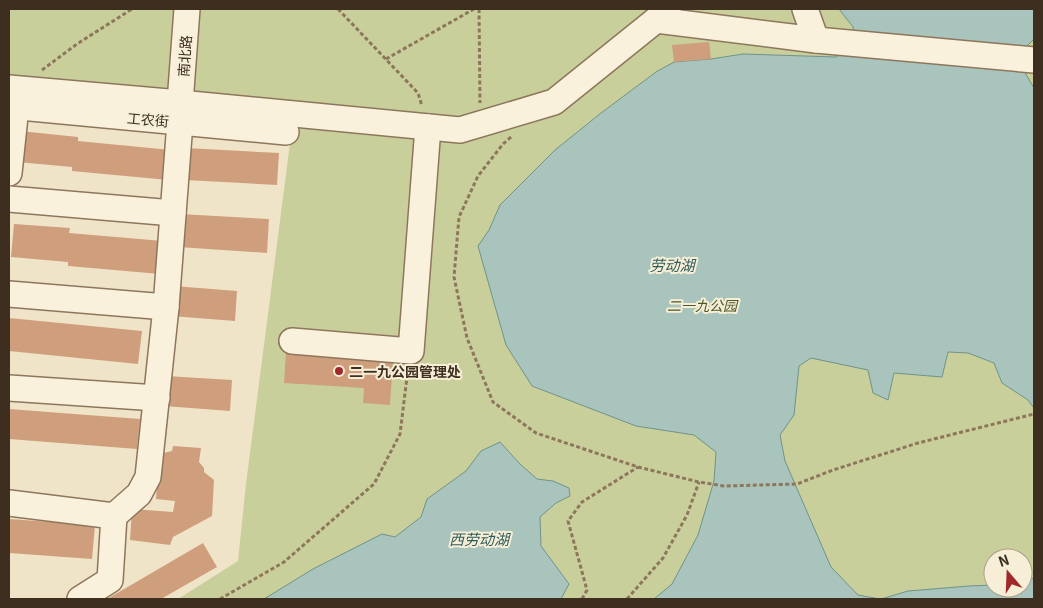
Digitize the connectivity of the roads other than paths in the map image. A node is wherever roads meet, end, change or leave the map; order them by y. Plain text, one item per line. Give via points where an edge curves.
1 (187, 9) edge
2 (805, 9) edge
3 (662, 15) edge
4 (816, 40) junction
5 (1034, 60) edge
6 (13, 97) edge
7 (180, 112) junction
8 (428, 127) junction
9 (286, 132) dead end
10 (9, 173) edge
11 (9, 199) edge
12 (174, 213) junction
13 (9, 294) edge
14 (166, 307) junction
15 (292, 341) dead end
16 (9, 388) edge
17 (157, 398) junction
18 (9, 503) edge
19 (114, 516) junction
20 (80, 599) edge

1 - 7 street, 南北路
2 - 4 street
3 - 4 street
3 - 8 street via 554,102 460,130
4 - 5 street
6 - 7 street, 工农街
6 - 10 street
7 - 8 street
7 - 9 street, 工农街
7 - 12 street, 南北路
8 - 15 street via 411,352
11 - 12 street
12 - 14 street, 南北路
13 - 14 street
14 - 17 street, 南北路
16 - 17 street
17 - 19 street, 南北路 via 148,477 139,494
18 - 19 street
19 - 20 street via 110,580

